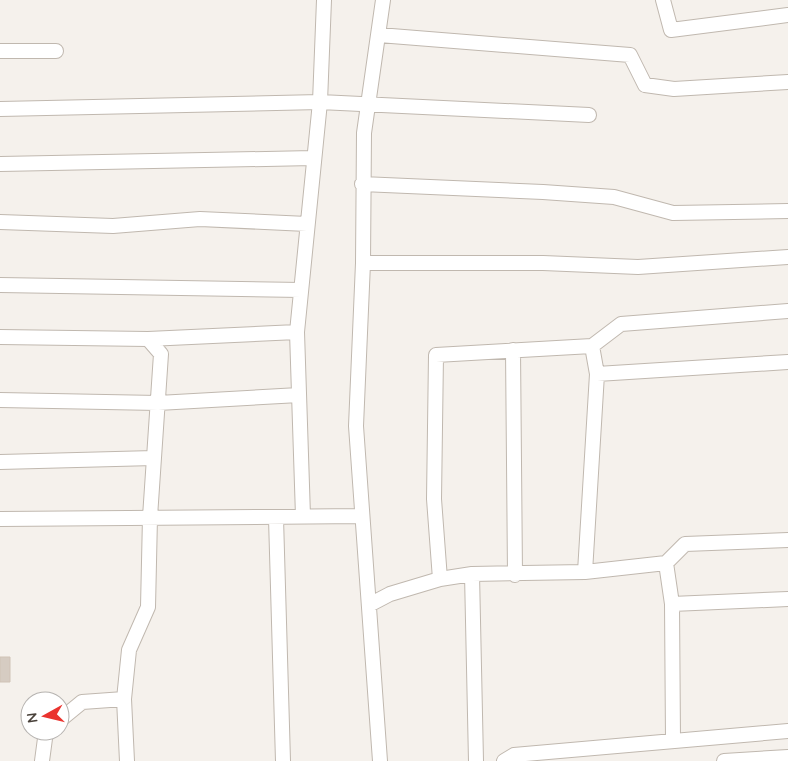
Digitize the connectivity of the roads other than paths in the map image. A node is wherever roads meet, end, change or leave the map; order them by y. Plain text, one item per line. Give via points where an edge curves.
1 (324, 0) edge
2 (383, 0) edge
3 (663, 0) edge
4 (788, 15) edge
5 (379, 35) junction
6 (0, 51) edge
7 (56, 51) dead end
8 (788, 82) edge
9 (320, 102) junction
10 (368, 105) junction
11 (0, 108) edge
12 (589, 115) dead end
13 (313, 158) junction
14 (0, 164) edge
15 (362, 184) junction
16 (788, 211) edge
17 (0, 222) edge
18 (307, 224) junction
19 (788, 257) edge
20 (363, 263) junction
21 (0, 285) edge
22 (301, 290) junction
23 (788, 311) edge
24 (297, 332) junction
25 (0, 337) edge
26 (148, 339) junction
27 (592, 346) junction
28 (512, 350) junction
29 (788, 362) edge
30 (597, 374) junction
31 (299, 395) junction
32 (0, 400) edge
33 (158, 403) junction
34 (154, 458) junction
35 (0, 462) edge
36 (303, 516) junction
37 (362, 516) junction
38 (150, 517) junction
39 (276, 518) junction
40 (0, 519) edge
41 (788, 540) edge
42 (666, 563) junction
43 (585, 572) junction
44 (472, 574) junction
45 (515, 575) junction
46 (440, 579) junction
47 (788, 599) edge
48 (672, 604) junction
49 (369, 605) junction
50 (124, 699) junction
51 (70, 712) edge
52 (788, 731) edge
53 (673, 740) junction
54 (45, 741) edge
55 (788, 757) edge
56 (42, 761) edge
57 (127, 761) edge
58 (283, 761) edge
59 (380, 761) edge
60 (476, 761) edge
61 (504, 761) edge
62 (724, 761) edge

1 - 9 street
2 - 5 street
3 - 4 street via 670,30
5 - 8 street via 630,55 645,85 674,89
5 - 10 street
6 - 7 street
9 - 10 street
9 - 11 street
9 - 13 street
10 - 12 street
10 - 15 street
13 - 14 street
13 - 18 street
15 - 16 street via 614,197 673,213
15 - 20 street
17 - 18 street via 113,226 200,219
18 - 22 street
19 - 20 street via 638,267 543,263
20 - 37 street via 356,426
21 - 22 street
22 - 24 street
23 - 27 street via 621,324
24 - 26 street
24 - 31 street
25 - 26 street
26 - 33 street via 161,354
27 - 28 street
27 - 30 street
28 - 45 street
28 - 46 street via 436,356 434,499
29 - 30 street
30 - 43 street
31 - 33 street
31 - 36 street
32 - 33 street
33 - 34 street
34 - 35 street
34 - 38 street
36 - 37 street
36 - 39 street
37 - 49 street
38 - 39 street
38 - 40 street
38 - 50 street via 148,607 129,650
39 - 58 street
41 - 42 street via 685,544
42 - 43 street
42 - 48 street
43 - 45 street
44 - 45 street
44 - 46 street
44 - 60 street
46 - 49 street via 390,594
47 - 48 street
48 - 53 street
49 - 59 street
50 - 51 street via 82,702
50 - 57 street
52 - 53 street
53 - 61 street via 514,755
54 - 56 street
55 - 62 street

